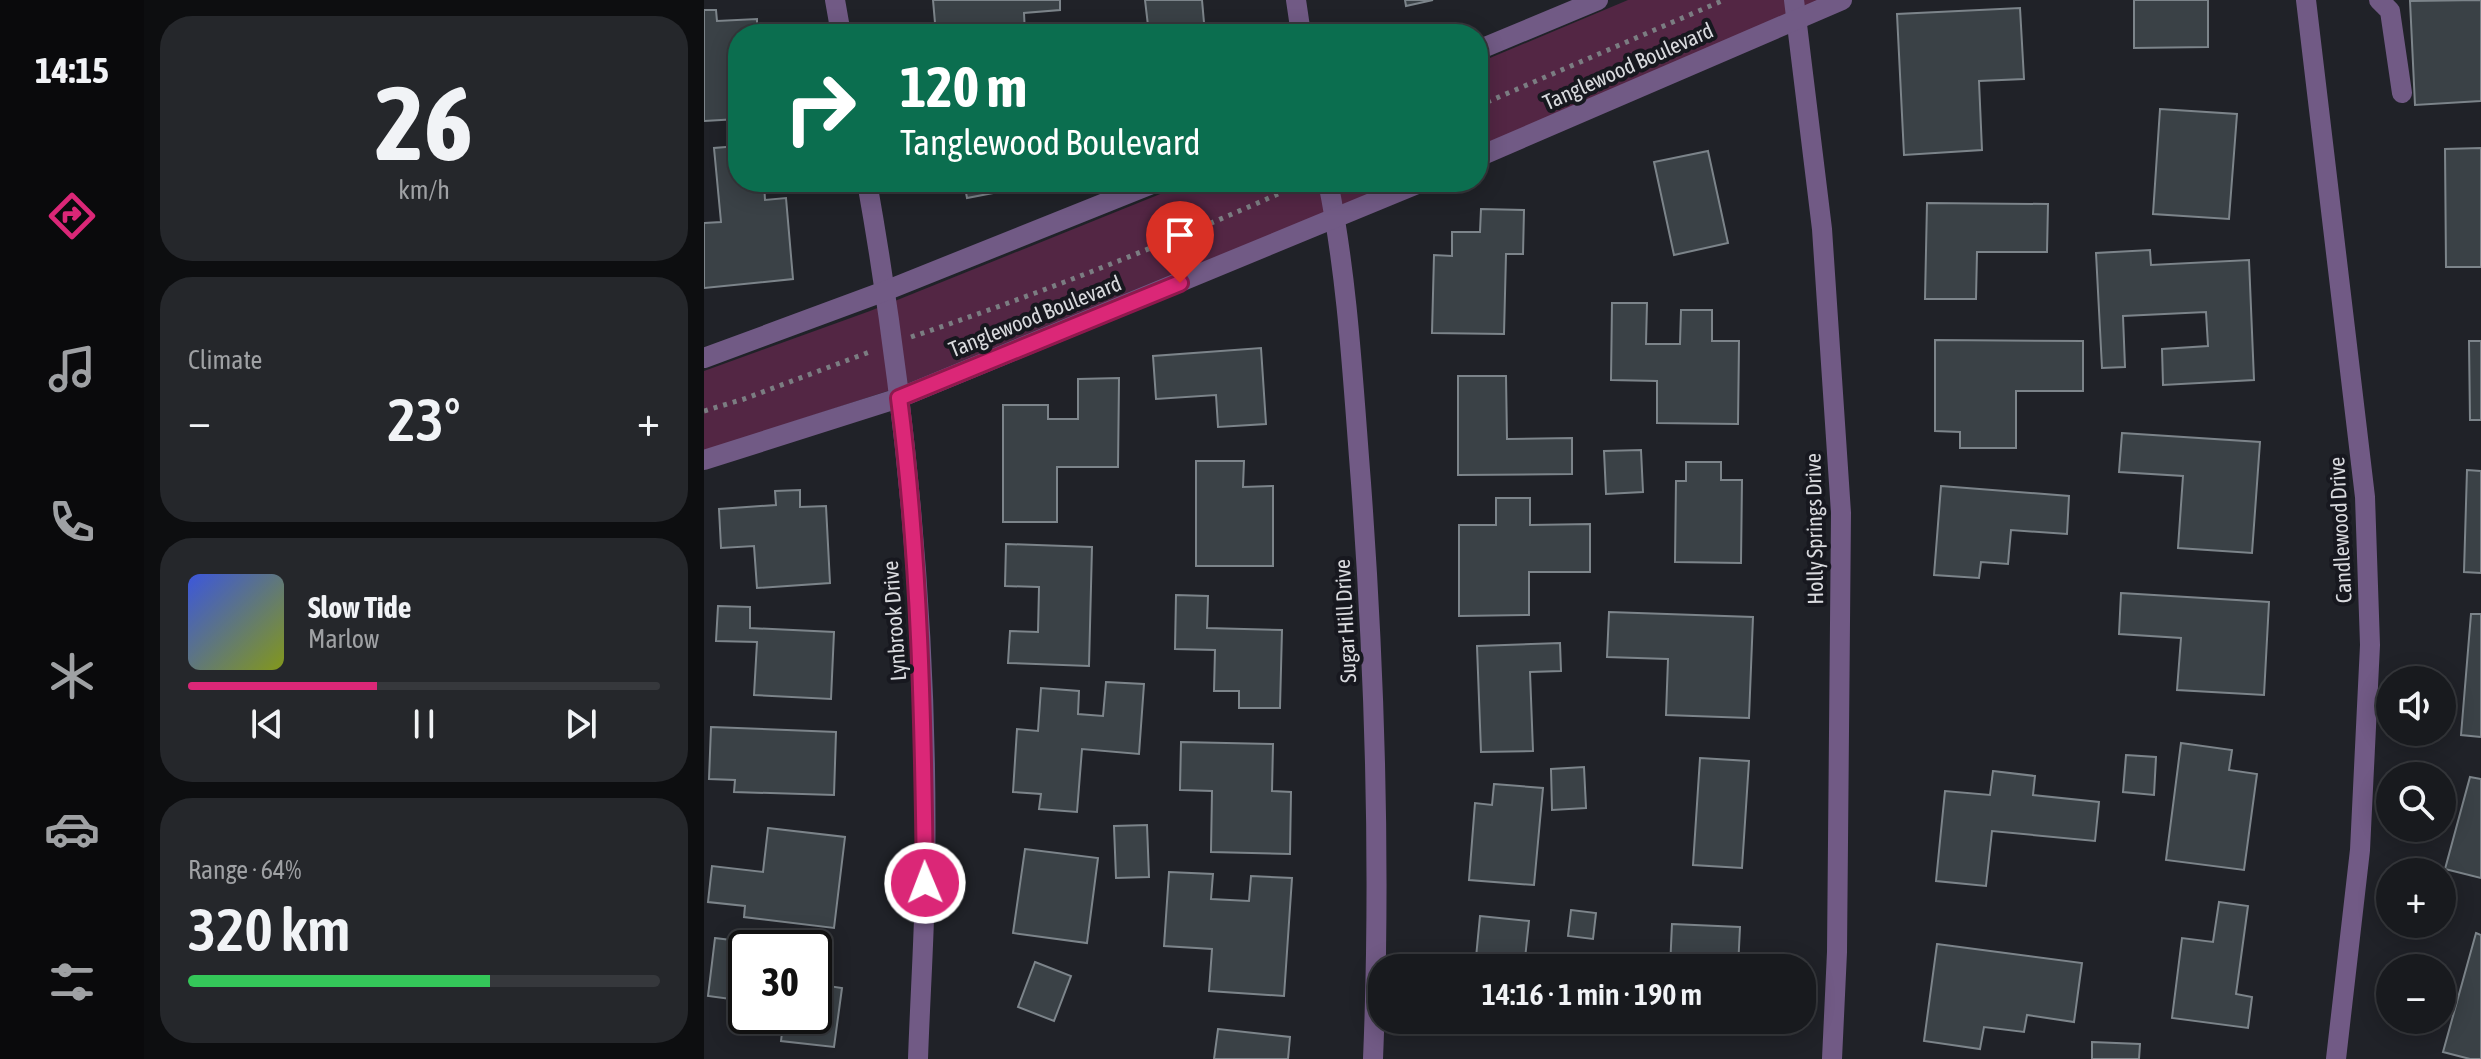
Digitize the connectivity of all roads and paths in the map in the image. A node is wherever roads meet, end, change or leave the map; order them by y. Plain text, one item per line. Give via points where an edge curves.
1 (835, 0) edge
2 (1296, 0) edge
3 (1598, 0) edge
4 (1724, 0) edge
5 (1842, 0) edge
6 (2306, 0) edge
7 (2379, 0) edge
8 (1795, 9) edge
9 (839, 24) edge
10 (1300, 24) edge
11 (1488, 46) edge
12 (2402, 93) dead end
13 (1488, 102) edge
14 (1488, 152) edge
15 (869, 192) edge
16 (1132, 192) edge
17 (1282, 192) edge
18 (1330, 192) edge
19 (1399, 192) edge
20 (1336, 219) junction
21 (885, 291) junction
22 (893, 343) junction
23 (704, 358) edge
24 (899, 398) junction
25 (704, 411) edge
26 (704, 460) edge
27 (918, 1059) edge
28 (1373, 1059) edge
29 (1832, 1059) edge
30 (2336, 1059) edge

1 - 9 street
2 - 10 street
3 - 11 street
4 - 13 path
5 - 8 street, Tanglewood Boulevard
6 - 30 street, Candlewood Drive via 2365,497 2370,631 2360,850
7 - 12 street via 2390,11
8 - 14 street, Tanglewood Boulevard
8 - 29 street, Holly Springs Drive via 1822,229 1841,513
15 - 21 street, Lynbrook Drive
16 - 21 street
17 - 22 path via 998,308
18 - 20 street, Sugar Hill Drive
19 - 20 street, Tanglewood Boulevard
20 - 24 street, Tanglewood Boulevard
20 - 28 street, Sugar Hill Drive via 1369,599 1375,755
21 - 22 street, Lynbrook Drive
21 - 23 street
22 - 24 street, Lynbrook Drive
22 - 25 path
24 - 26 street, Tanglewood Boulevard
24 - 27 street, Lynbrook Drive via 922,659 925,883

